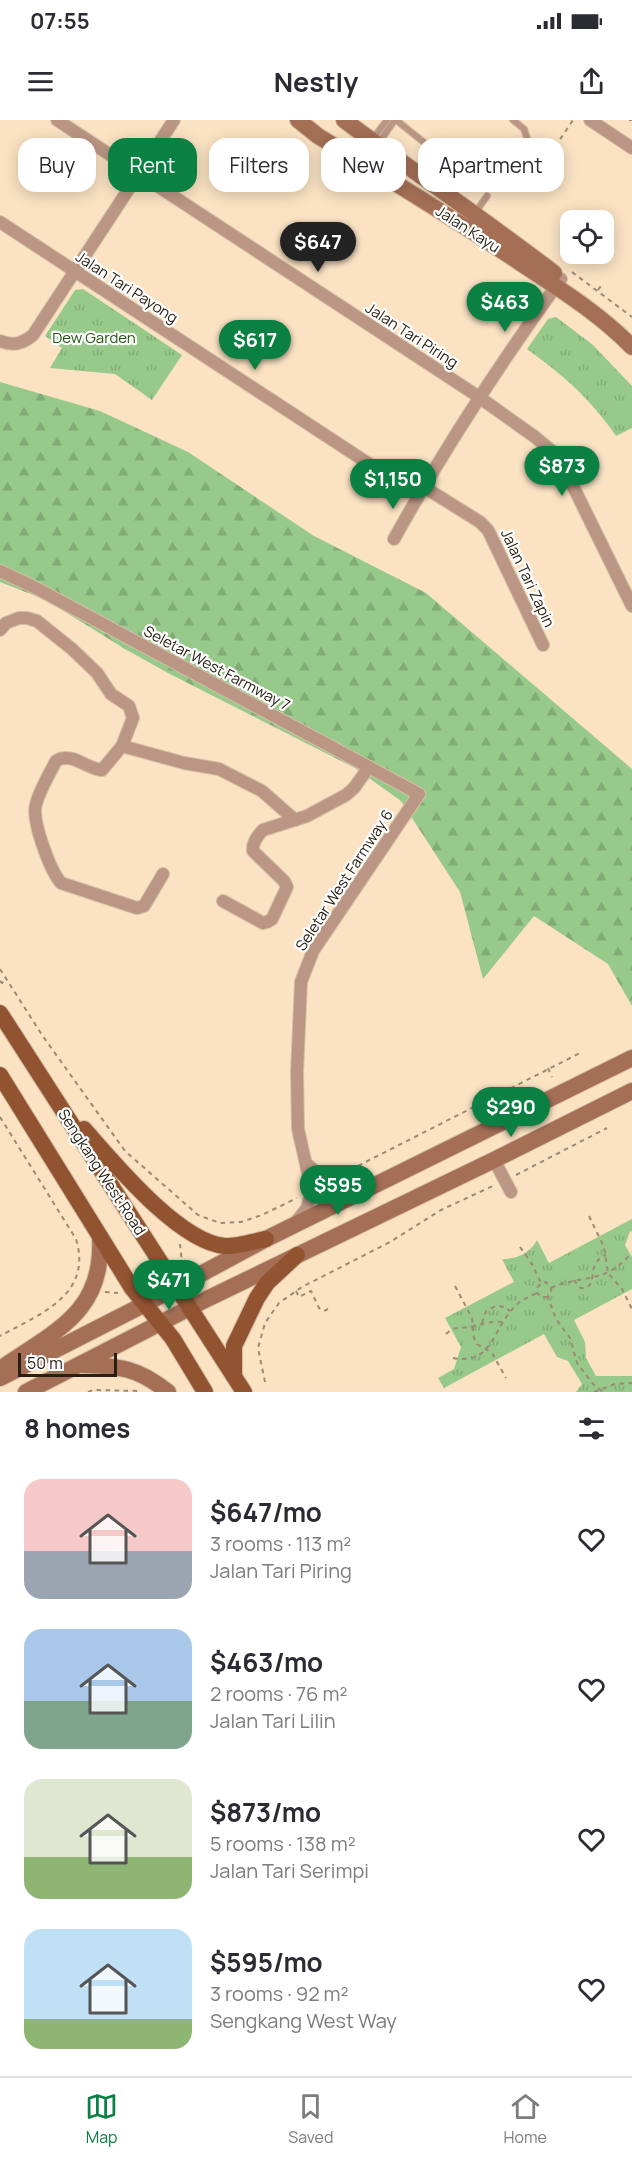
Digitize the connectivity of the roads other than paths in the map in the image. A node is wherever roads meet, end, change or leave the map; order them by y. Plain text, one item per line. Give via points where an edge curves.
1 (57, 120) edge
2 (174, 120) edge
3 (298, 120) edge
4 (344, 120) edge
5 (387, 120) edge
6 (396, 120) edge
7 (513, 120) edge
8 (590, 120) edge
9 (163, 138) edge
10 (321, 138) edge
11 (369, 138) edge
12 (376, 138) edge
13 (378, 138) edge
14 (418, 138) edge
15 (527, 138) edge
16 (632, 148) edge
17 (108, 153) edge
18 (406, 168) edge
19 (406, 187) edge
20 (128, 192) edge
21 (167, 192) edge
22 (487, 196) dead end
23 (470, 221) junction
24 (0, 222) edge
25 (75, 271) junction
26 (558, 283) junction
27 (632, 335) edge
28 (0, 341) edge
29 (632, 347) edge
30 (480, 398) junction
31 (421, 492) junction
32 (394, 539) dead end
33 (0, 572) edge
34 (632, 606) edge
35 (0, 630) edge
36 (543, 645) dead end
37 (122, 746) junction
38 (369, 767) junction
39 (419, 794) joint
40 (295, 820) junction
41 (163, 874) dead end
42 (223, 901) dead end
43 (0, 1013) edge
44 (632, 1058) edge
45 (0, 1076) edge
46 (632, 1091) edge
47 (51, 1092) junction
48 (494, 1160) junction
49 (308, 1165) junction
50 (374, 1186) junction
51 (511, 1192) dead end
52 (294, 1226) junction
53 (100, 1237) junction
54 (266, 1239) junction
55 (297, 1256) junction
56 (176, 1288) junction
57 (145, 1304) junction
58 (190, 1308) junction
59 (160, 1323) junction
60 (82, 1365) junction
61 (1, 1371) edge
62 (234, 1376) junction
63 (26, 1392) edge
64 (168, 1392) edge
65 (205, 1392) edge
66 (244, 1392) edge

1 - 17 street, Jalan Tari Piring
2 - 9 street
3 - 10 main road, Jalan Kayu
4 - 11 main road, Jalan Kayu
5 - 12 lane
6 - 13 lane
6 - 14 lane
7 - 15 lane
8 - 16 street
18 - 23 main road, Jalan Kayu
19 - 23 main road, Jalan Kayu
20 - 25 street
21 - 30 street, Jalan Tari Piring
22 - 23 lane
23 - 26 main road, Jalan Kayu
24 - 25 street, Jalan Tari Payong
25 - 28 street via 33,334 18,344
25 - 31 street, Jalan Tari Payong
26 - 27 main road, Jalan Kayu via 610,315
26 - 29 main road, Jalan Kayu
26 - 30 street
30 - 31 street
30 - 34 street, Jalan Tari Piring via 553,452
31 - 32 street
31 - 36 street, Jalan Tari Zapin via 480,522 488,530
33 - 38 street, Seletar West Farmway 7 via 45,592
35 - 37 street via 6,623 27,618 37,621 72,649 97,673 111,694 129,706 133,718
37 - 40 street via 219,769 262,791
37 - 41 street via 102,770 71,758 56,761 35,806 50,867 61,883 137,908 144,906
38 - 39 street, Seletar West Farmway 7
38 - 40 street via 351,792
39 - 49 street, Seletar West Farmway 6 via 313,951 301,982 297,1104 298,1129
40 - 42 street via 263,830 252,847 287,887 272,919 262,923
43 - 47 main road, Sengkang West Road
44 - 50 main road
45 - 53 main road
46 - 48 main road
47 - 54 main road via 124,1173 186,1230 226,1246
47 - 56 main road, Sengkang West Road
48 - 51 street
48 - 55 main road
49 - 50 street via 339,1189
49 - 52 street, Seletar West Farmway 6 via 312,1191 307,1209
50 - 52 main road
52 - 54 main road
53 - 57 main road
53 - 61 main road via 101,1258 81,1308 61,1329
54 - 56 main road
55 - 58 main road
55 - 62 main road via 267,1283 257,1298 234,1346
56 - 57 main road
56 - 58 main road, Sengkang West Road
57 - 59 main road
57 - 61 main road
58 - 59 main road
58 - 62 main road, Sengkang West Road
59 - 60 main road
59 - 65 main road
60 - 63 main road
60 - 64 main road via 129,1370 150,1378
62 - 66 main road, Sengkang West Road

